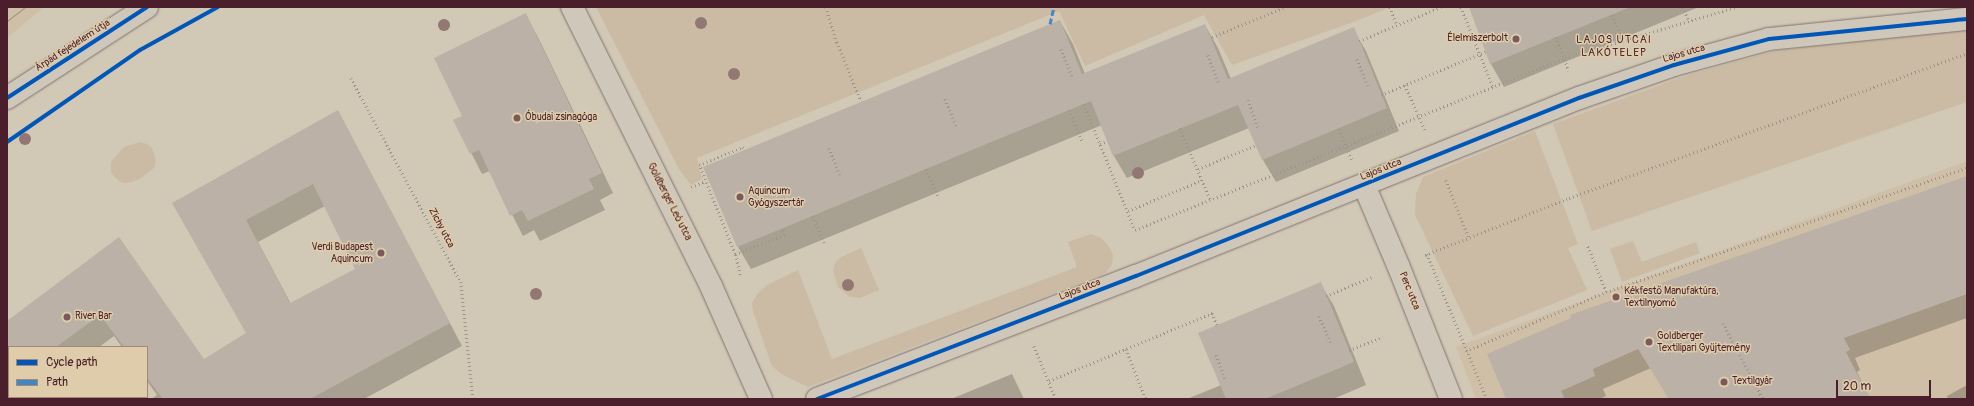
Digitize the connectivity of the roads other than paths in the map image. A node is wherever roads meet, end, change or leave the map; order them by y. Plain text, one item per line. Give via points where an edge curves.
1 (147, 7) edge
2 (572, 7) edge
3 (1967, 19) edge
4 (7, 98) edge
5 (1364, 185) junction
6 (761, 399) edge
7 (817, 399) edge
8 (1451, 399) edge

1 - 4 street, Árpád fejedelem útja
2 - 6 street, Goldberger Leó utca via 711,286
3 - 5 street, Lajos utca via 1769,39 1674,65 1575,100
5 - 7 street, Lajos utca
5 - 8 street, Perc utca

